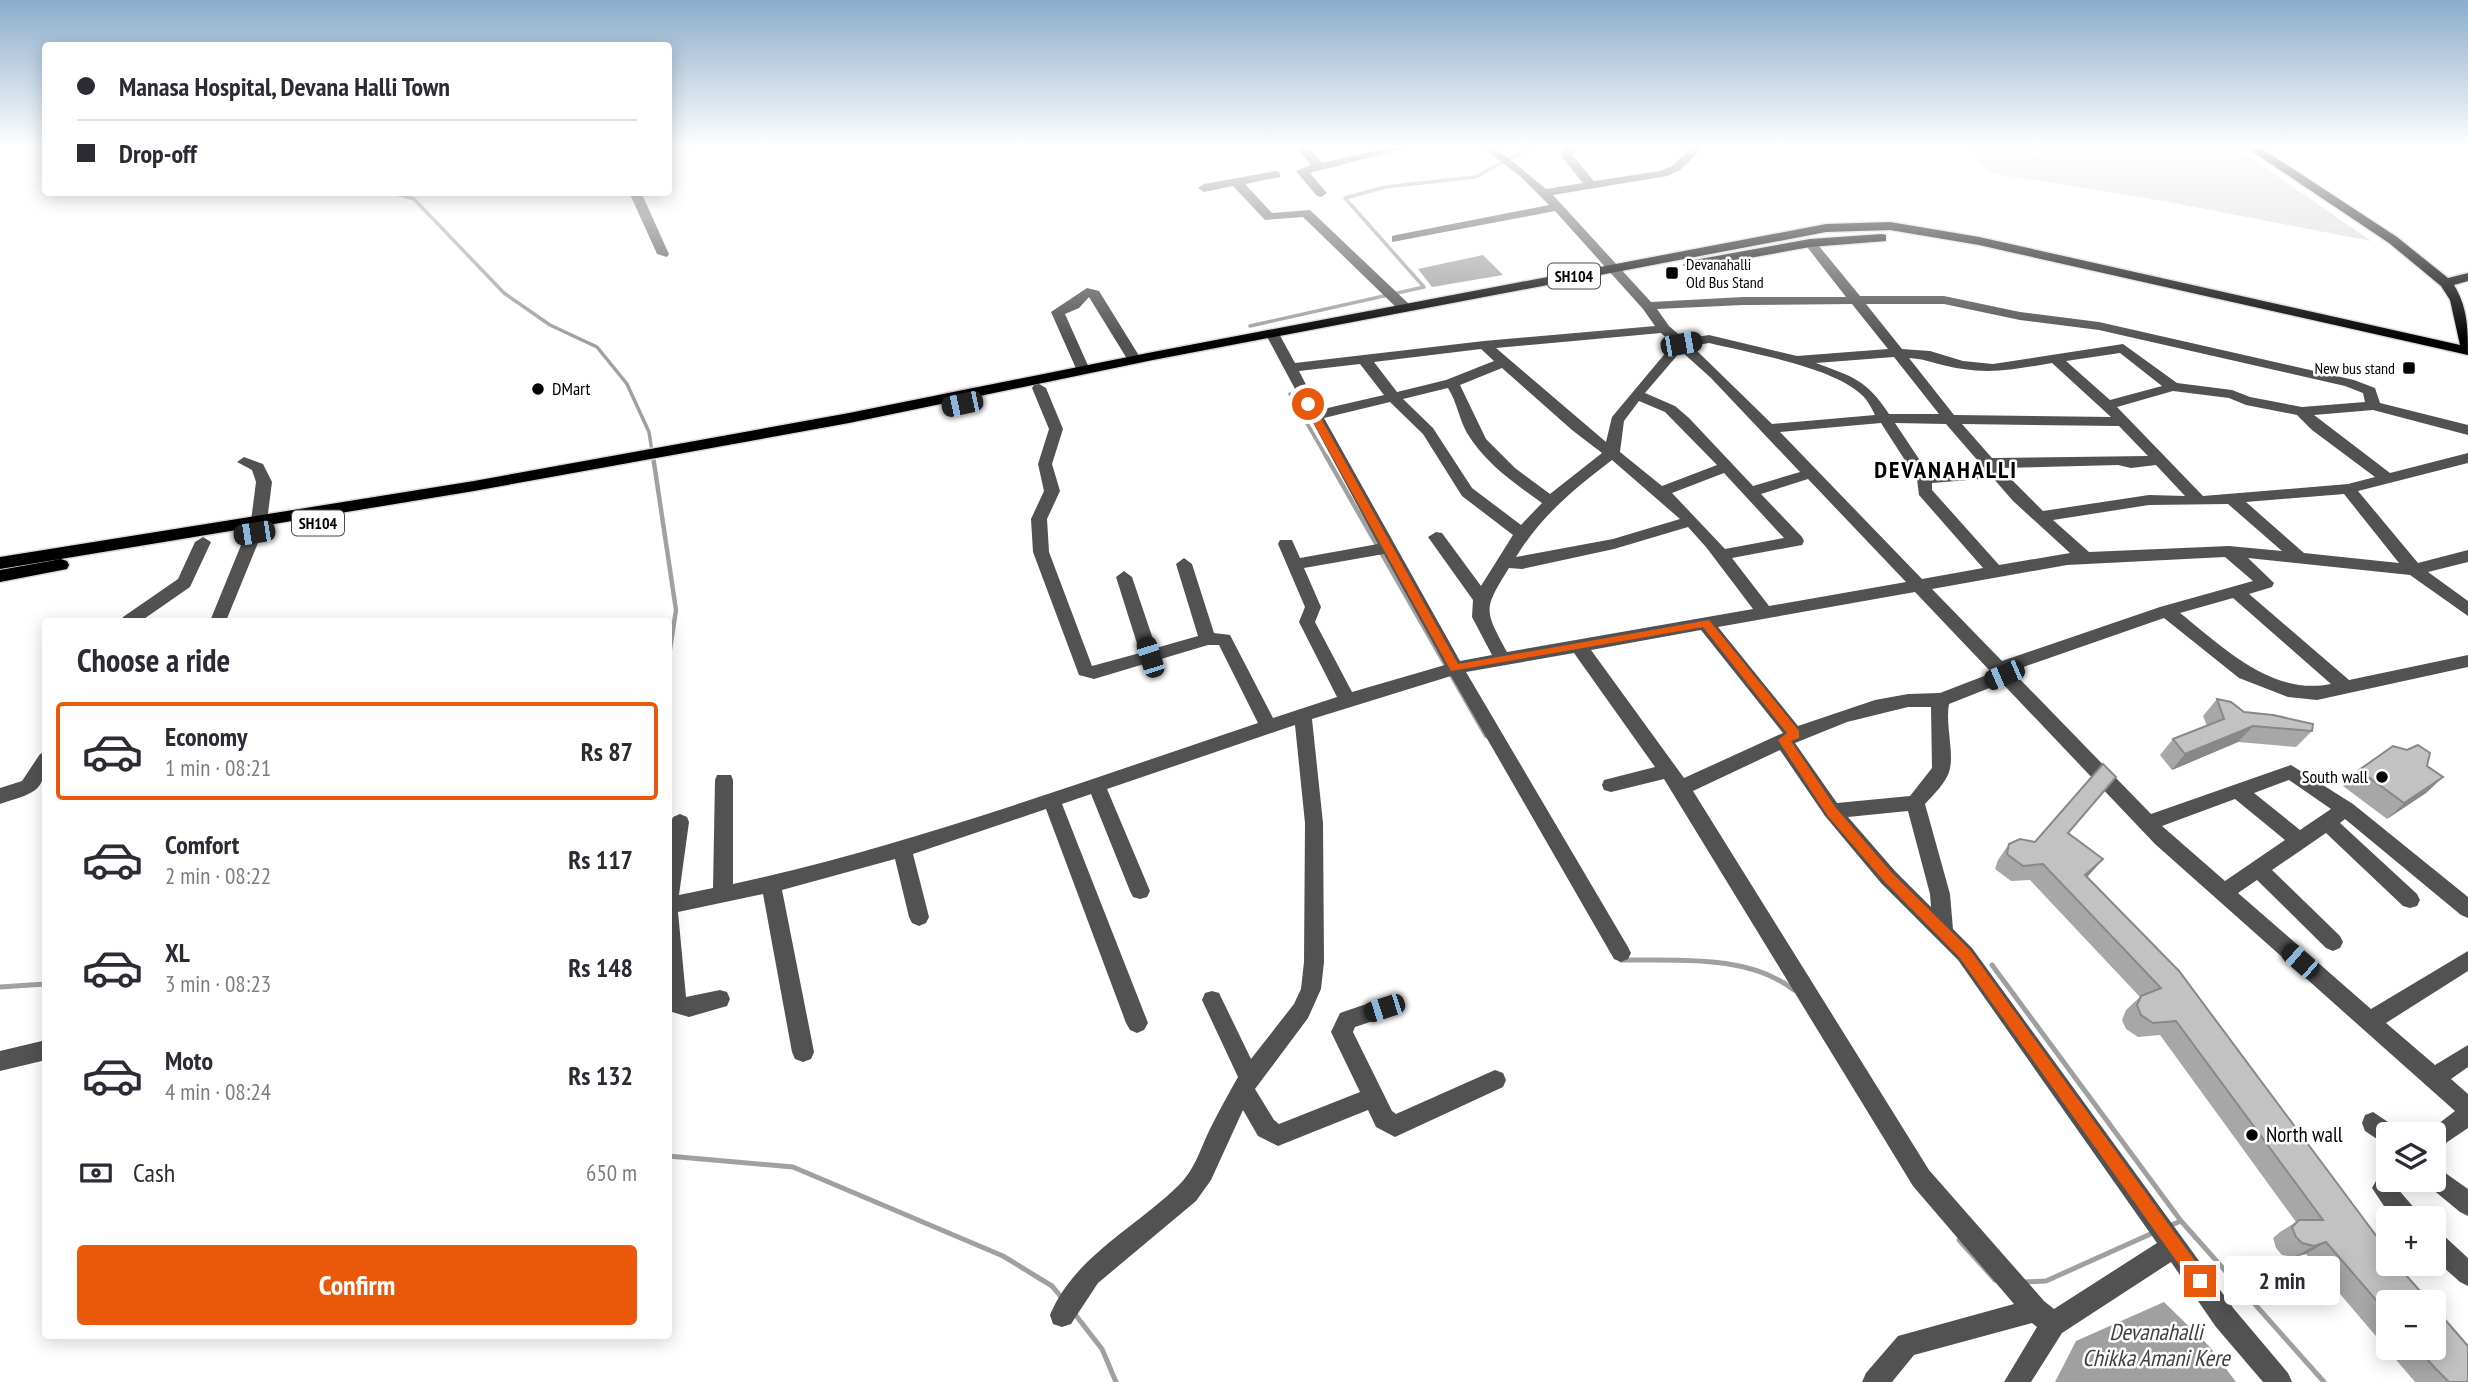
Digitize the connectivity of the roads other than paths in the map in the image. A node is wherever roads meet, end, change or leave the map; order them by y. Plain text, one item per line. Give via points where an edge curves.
1 (644, 212) edge
2 (1265, 212) edge
3 (1530, 212) edge
4 (1563, 212) edge
5 (2351, 212) edge
6 (1396, 239) dead end
7 (1810, 243) junction
8 (663, 254) dead end
9 (1618, 272) junction
10 (2468, 277) edge
11 (2446, 283) junction
12 (1853, 299) junction
13 (1648, 306) junction
14 (1405, 308) junction
15 (1664, 329) junction
16 (1274, 338) junction
17 (1681, 344) junction
18 (1484, 345) junction
19 (2468, 351) edge
20 (1896, 353) junction
21 (1134, 359) junction
22 (1364, 359) junction
23 (2468, 359) edge
24 (1795, 360) junction
25 (2057, 360) junction
26 (1502, 363) junction
27 (1289, 368) junction
28 (1083, 370) junction
29 (1451, 383) junction
30 (2173, 387) junction
31 (1039, 388) junction
32 (1637, 395) junction
33 (1394, 398) junction
34 (2107, 405) junction
35 (2373, 406) junction
36 (2302, 411) junction
37 (1315, 416) junction
38 (1887, 418) junction
39 (1950, 419) junction
40 (2124, 422) junction
41 (1767, 429) junction
42 (2468, 430) edge
43 (1612, 453) junction
44 (679, 454) junction
45 (2468, 458) edge
46 (2160, 460) junction
47 (244, 462) dead end
48 (1726, 467) junction
49 (1992, 468) junction
50 (1810, 474) junction
51 (2387, 478) junction
52 (1925, 479) junction
53 (2348, 489) junction
54 (1660, 492) junction
55 (1749, 492) junction
56 (2231, 498) junction
57 (2199, 501) junction
58 (1552, 503) junction
59 (2040, 517) junction
60 (1691, 521) junction
61 (256, 527) junction
62 (1522, 534) junction
63 (1436, 537) dead end
64 (203, 541) junction
65 (1286, 544) dead end
66 (1390, 548) junction
67 (2229, 551) junction
68 (1721, 555) junction
69 (2298, 556) junction
70 (2468, 556) edge
71 (2086, 559) junction
72 (1506, 562) junction
73 (0, 563) edge
74 (1184, 564) dead end
75 (1295, 564) junction
76 (2414, 570) junction
77 (1995, 571) junction
78 (0, 576) edge
79 (1124, 577) dead end
80 (1914, 585) junction
81 (2236, 592) junction
82 (1481, 599) junction
83 (2468, 610) edge
84 (2166, 611) junction
85 (1764, 612) junction
86 (133, 618) edge
87 (219, 618) edge
88 (1706, 623) junction
89 (1208, 639) junction
90 (1579, 647) junction
91 (1150, 657) junction
92 (1502, 658) junction
93 (2468, 661) edge
94 (1450, 670) junction
95 (2001, 672) junction
96 (2346, 687) junction
97 (1347, 700) junction
98 (1941, 700) junction
99 (1303, 715) junction
100 (1268, 726) junction
101 (1789, 737) junction
102 (42, 765) edge
103 (1675, 779) junction
104 (724, 780) dead end
105 (1096, 785) junction
106 (1611, 785) dead end
107 (2236, 790) junction
108 (0, 796) edge
109 (1052, 801) junction
110 (1915, 803) junction
111 (2346, 809) junction
112 (1832, 811) junction
113 (680, 822) dead end
114 (2327, 822) junction
115 (2147, 823) junction
116 (2299, 841) junction
117 (902, 849) junction
118 (2258, 869) junction
119 (672, 878) edge
120 (771, 885) junction
121 (1140, 891) dead end
122 (2223, 893) junction
123 (723, 896) junction
124 (2410, 900) dead end
125 (672, 905) edge
126 (2468, 909) edge
127 (919, 917) dead end
128 (1942, 930) junction
129 (2333, 942) dead end
130 (1621, 953) dead end
131 (672, 959) edge
132 (2468, 960) edge
133 (720, 999) dead end
134 (1212, 1000) dead end
135 (1384, 1008) dead end
136 (2369, 1021) junction
137 (1138, 1023) dead end
138 (42, 1051) edge
139 (803, 1052) dead end
140 (2468, 1055) edge
141 (0, 1061) edge
142 (2434, 1078) junction
143 (1495, 1080) dead end
144 (1246, 1084) junction
145 (1373, 1097) junction
146 (2468, 1108) edge
147 (2468, 1115) edge
148 (2446, 1131) edge
149 (2446, 1186) edge
150 (2468, 1204) edge
151 (2175, 1245) junction
152 (2446, 1253) edge
153 (2468, 1274) edge
154 (2037, 1311) junction
155 (1062, 1315) dead end
156 (1875, 1382) edge
157 (2017, 1382) edge
158 (2279, 1382) edge

1 - 8 street
2 - 14 street via 1269,217 1306,213
3 - 6 street
4 - 9 street
5 - 11 main road
7 - 9 main road, SH104
7 - 12 street
7 - 23 main road, SH104 via 1888,238 1978,251
9 - 13 street
9 - 14 main road, SH104
9 - 16 main road, SH104
9 - 19 main road, SH104 via 1800,232 1889,226 2042,254
10 - 11 main road
11 - 19 main road via 2457,300
12 - 13 street
12 - 20 street
12 - 35 street via 1944,300 2099,326 2349,383 2370,391
13 - 15 street
14 - 16 main road, SH104
15 - 17 street
15 - 18 street
16 - 21 main road, SH104
16 - 27 street
16 - 31 main road, SH104
17 - 24 street via 1709,339
17 - 32 street
17 - 41 street
18 - 22 street
18 - 26 street
20 - 24 street
20 - 25 street via 1993,368
20 - 39 street
21 - 28 main road, SH104
21 - 28 street via 1094,293 1087,292 1058,313
22 - 27 street
22 - 33 street
24 - 38 street via 1851,381 1869,394
25 - 30 street via 2123,348
25 - 34 street
26 - 29 street
26 - 43 street
27 - 37 street
28 - 44 main road, SH104
29 - 33 street
29 - 58 street via 1465,402 1474,432 1519,479
30 - 34 street
30 - 36 street via 2232,394
31 - 44 main road, SH104
31 - 91 street via 1056,429 1045,464 1052,491 1039,519 1041,552 1079,658 1085,670 1094,673
32 - 43 street via 1617,420
32 - 48 street via 1670,409
33 - 37 street
33 - 62 street via 1428,431 1468,492
34 - 40 street
35 - 36 street
35 - 42 street
36 - 51 street
37 - 66 street
38 - 39 street
38 - 41 street
38 - 52 street
39 - 40 street
39 - 49 street
40 - 46 street
41 - 50 street
43 - 54 street
43 - 58 street
44 - 61 main road, SH104
45 - 51 street
46 - 49 street
46 - 57 street
47 - 61 street via 258,467 264,482
48 - 54 street
48 - 55 street
49 - 52 street
49 - 59 street
50 - 55 street
50 - 80 street
51 - 53 street
52 - 77 street via 1924,491
53 - 56 street
53 - 76 street
54 - 60 street
55 - 68 street via 1796,541
56 - 57 street
56 - 69 street
57 - 59 street via 2149,500
58 - 62 street
59 - 71 street
60 - 68 street
60 - 72 street via 1614,544 1522,563
61 - 64 main road, SH104
61 - 73 main road, SH104
61 - 87 street
62 - 72 street
63 - 82 street
64 - 78 main road, SH104
64 - 86 street via 184,583
65 - 75 street
66 - 75 street
66 - 94 street
67 - 69 street
67 - 71 street
67 - 81 street via 2266,583
68 - 85 street
69 - 76 street
70 - 76 street
71 - 77 street
72 - 82 street
74 - 89 street
75 - 97 street via 1313,607 1307,622
76 - 83 street
77 - 80 street
79 - 91 street
80 - 85 street
80 - 95 street
81 - 84 street
81 - 96 street
82 - 92 street via 1480,617
84 - 95 street
84 - 96 street via 2245,673 2288,690 2317,693
85 - 88 street
88 - 90 street
88 - 101 street
89 - 91 street
89 - 100 street via 1224,639
90 - 92 street
90 - 103 street
92 - 94 street
93 - 96 street
94 - 97 street
94 - 130 street
95 - 98 street
95 - 115 street
97 - 99 street
98 - 101 street via 1896,702
98 - 110 street via 1941,768
99 - 100 street
99 - 144 street via 1314,823 1311,989 1301,1011
100 - 105 street
101 - 103 street
101 - 112 street
102 - 108 street via 29,786
103 - 106 street
103 - 154 street via 1921,1178
104 - 123 street
105 - 109 street
105 - 121 street
107 - 111 street via 2291,772
107 - 115 street
107 - 116 street
109 - 117 street
109 - 137 street
110 - 112 street
110 - 128 street via 1940,894
111 - 114 street
111 - 126 street
112 - 128 street via 1888,877
113 - 119 street
114 - 116 street
114 - 124 street
115 - 122 street
116 - 118 street
117 - 120 street
117 - 127 street
118 - 122 street
118 - 129 street
120 - 123 street
120 - 139 street
122 - 136 street
123 - 125 street
128 - 151 street via 1965,954
131 - 133 street via 679,1005
132 - 136 street
134 - 144 street
135 - 145 street via 1347,1020 1342,1026
136 - 142 street
138 - 141 street
140 - 142 street
142 - 146 street
143 - 145 street via 1395,1126 1384,1119
144 - 145 street via 1266,1128 1278,1135
144 - 155 street via 1188,1193 1090,1275
147 - 148 street
149 - 150 street
151 - 154 street
151 - 158 street via 2225,1318
152 - 153 street
154 - 156 street via 1907,1345
154 - 157 street

